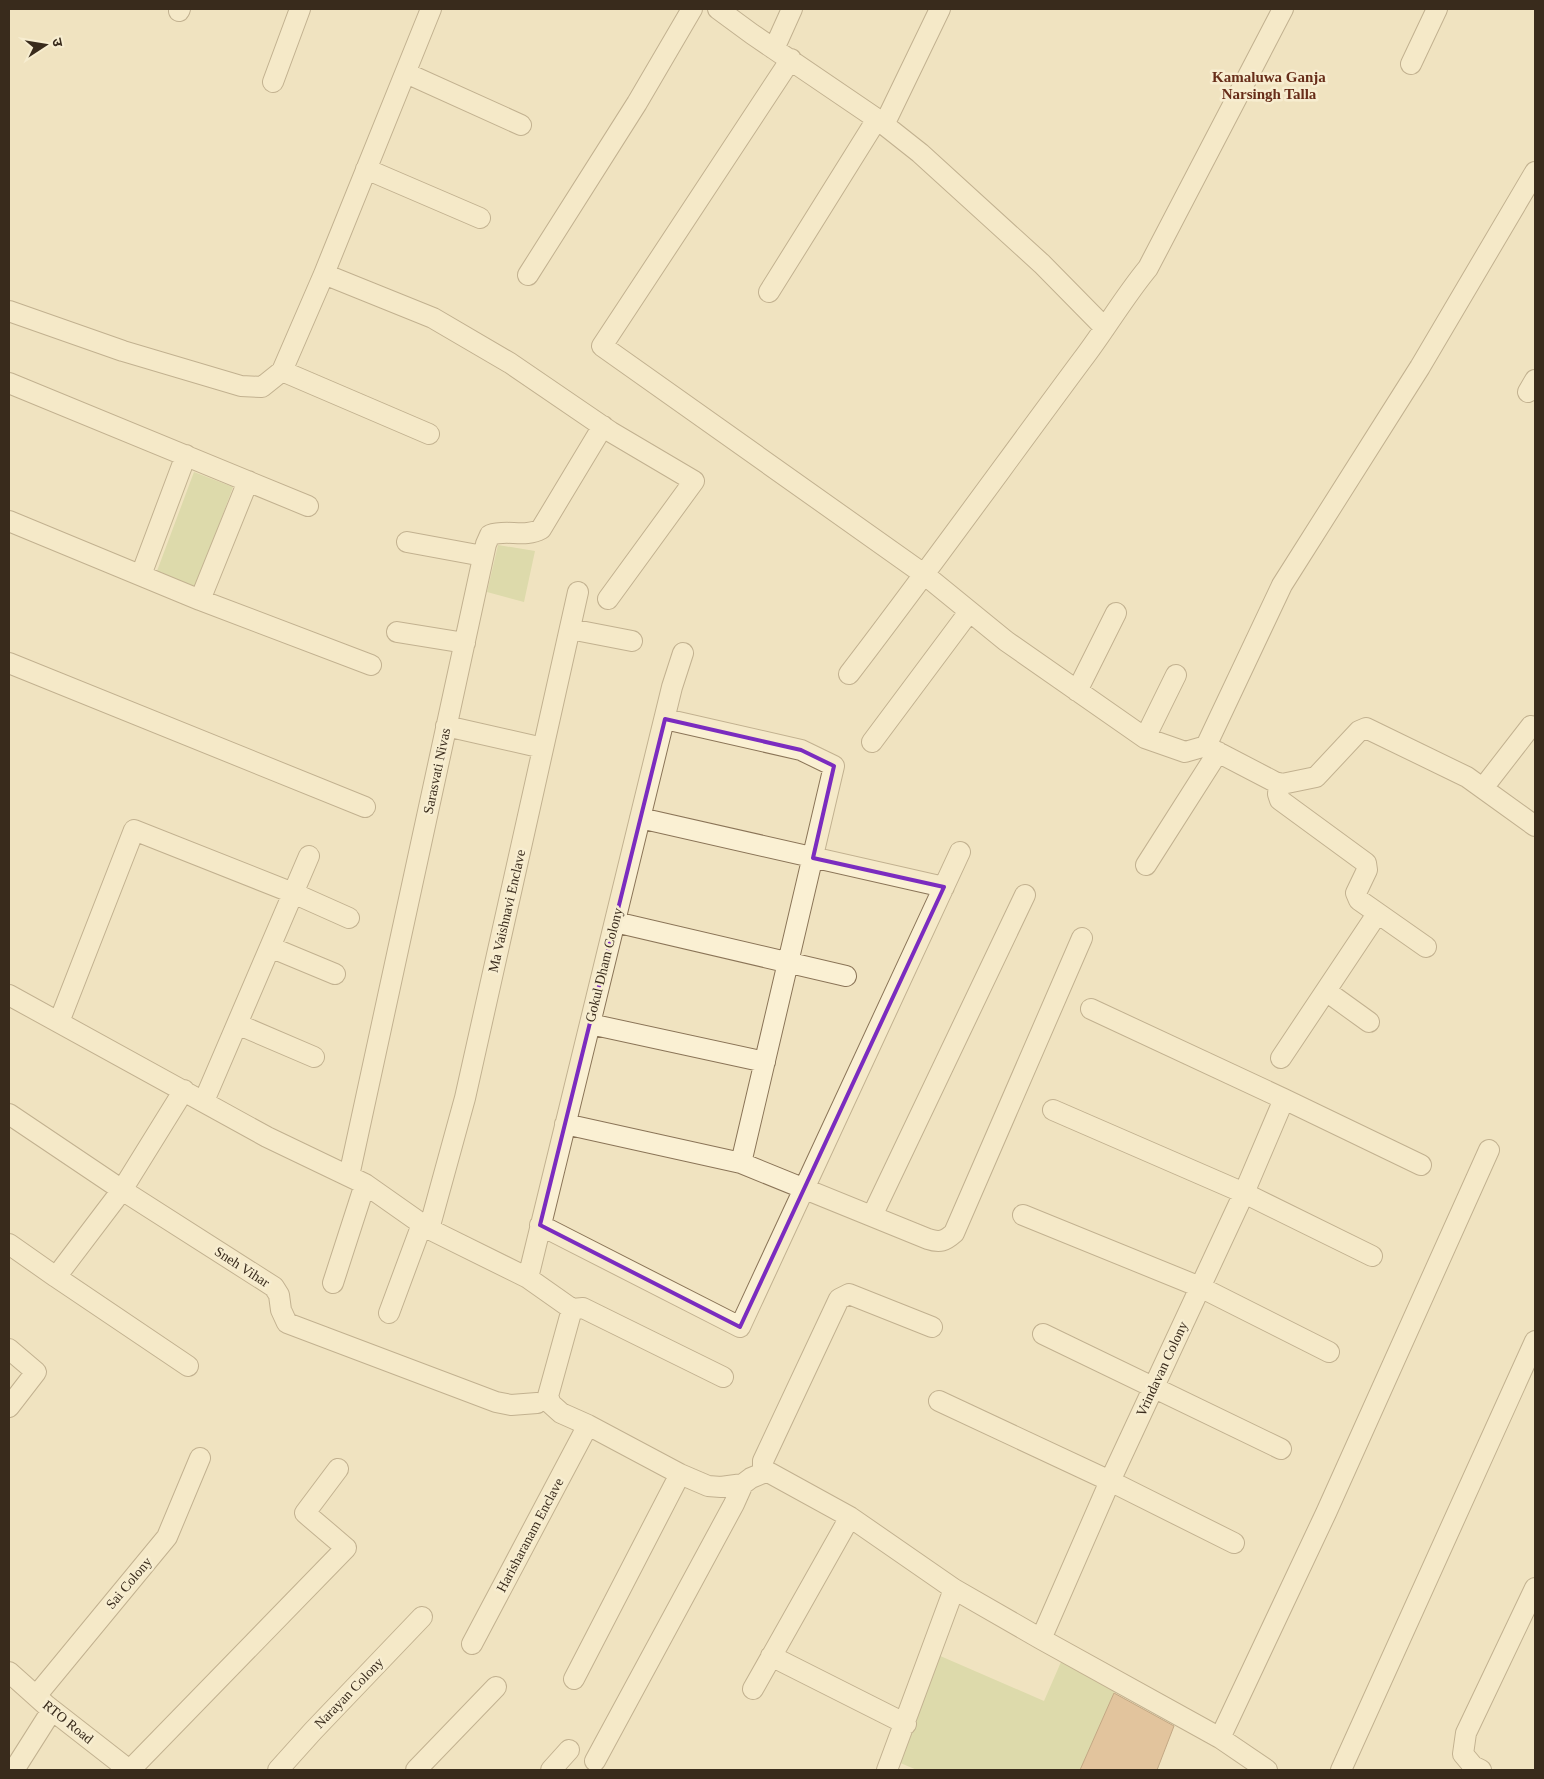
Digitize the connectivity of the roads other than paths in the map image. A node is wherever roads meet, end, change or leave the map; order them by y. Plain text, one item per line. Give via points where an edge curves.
1 (300, 9) edge
2 (431, 9) edge
3 (692, 9) edge
4 (718, 9) edge
5 (792, 9) edge
6 (940, 9) edge
7 (1283, 9) edge
8 (1437, 9) edge
9 (782, 54) junction
10 (1411, 64) dead end
11 (406, 73) junction
12 (273, 82) dead end
13 (880, 122) junction
14 (522, 125) dead end
15 (366, 169) junction
16 (1535, 172) edge
17 (480, 218) dead end
18 (324, 274) junction
19 (528, 275) dead end
20 (769, 292) dead end
21 (9, 311) edge
22 (1105, 328) junction
23 (282, 371) junction
24 (9, 383) edge
25 (602, 426) junction
26 (429, 434) dead end
27 (186, 456) junction
28 (248, 482) junction
29 (308, 506) dead end
30 (9, 521) edge
31 (407, 542) dead end
32 (483, 556) junction
33 (141, 575) junction
34 (925, 575) junction
35 (578, 592) dead end
36 (608, 599) dead end
37 (200, 600) junction
38 (969, 612) junction
39 (1116, 613) dead end
40 (570, 629) junction
41 (397, 632) dead end
42 (632, 641) dead end
43 (465, 644) junction
44 (683, 653) dead end
45 (9, 663) edge
46 (370, 665) dead end
47 (849, 674) dead end
48 (1176, 675) dead end
49 (1077, 691) junction
50 (665, 718) junction
51 (446, 726) junction
52 (1531, 726) dead end
53 (1145, 738) junction
54 (872, 742) dead end
55 (543, 748) junction
56 (1212, 749) junction
57 (1279, 783) junction
58 (1483, 788) junction
59 (365, 807) dead end
60 (640, 818) junction
61 (1535, 826) edge
62 (960, 852) dead end
63 (309, 856) dead end
64 (813, 858) junction
65 (1146, 865) dead end
66 (944, 887) junction
67 (293, 893) junction
68 (1025, 895) dead end
69 (1377, 914) junction
70 (349, 918) dead end
71 (615, 922) junction
72 (1082, 938) dead end
73 (270, 947) junction
74 (1426, 947) dead end
75 (788, 962) junction
76 (335, 974) dead end
77 (846, 976) dead end
78 (1326, 990) junction
79 (9, 995) edge
80 (1091, 1009) dead end
81 (59, 1022) junction
82 (1369, 1022) dead end
83 (237, 1024) junction
84 (590, 1024) junction
85 (314, 1057) dead end
86 (1281, 1058) dead end
87 (764, 1062) junction
88 (184, 1090) junction
89 (1284, 1098) junction
90 (204, 1101) junction
91 (1054, 1110) dead end
92 (9, 1114) edge
93 (565, 1124) junction
94 (1489, 1150) dead end
95 (741, 1162) junction
96 (1421, 1165) dead end
97 (357, 1180) junction
98 (122, 1190) junction
99 (805, 1190) junction
100 (1244, 1193) junction
101 (1023, 1214) dead end
102 (872, 1216) junction
103 (540, 1225) junction
104 (426, 1226) junction
105 (9, 1244) edge
106 (1372, 1256) dead end
107 (56, 1277) junction
108 (528, 1278) junction
109 (333, 1283) dead end
110 (1200, 1287) junction
111 (572, 1308) junction
112 (389, 1313) dead end
113 (932, 1327) dead end
114 (1043, 1334) dead end
115 (1535, 1341) edge
116 (9, 1349) edge
117 (1329, 1352) dead end
118 (188, 1366) dead end
119 (723, 1377) dead end
120 (1154, 1386) junction
121 (939, 1401) dead end
122 (537, 1403) dead end
123 (9, 1407) edge
124 (588, 1425) junction
125 (1281, 1449) dead end
126 (200, 1458) dead end
127 (338, 1469) dead end
128 (763, 1473) junction
129 (680, 1474) junction
130 (1110, 1481) junction
131 (743, 1484) junction
132 (850, 1517) junction
133 (1234, 1543) dead end
134 (1535, 1588) edge
135 (954, 1589) junction
136 (422, 1617) dead end
137 (1041, 1639) junction
138 (472, 1644) dead end
139 (771, 1656) junction
140 (11, 1679) edge
141 (574, 1679) dead end
142 (496, 1687) dead end
143 (753, 1689) dead end
144 (36, 1696) junction
145 (52, 1710) junction
146 (906, 1724) junction
147 (1220, 1738) junction
148 (569, 1750) dead end
149 (595, 1761) dead end
150 (109, 1764) edge
151 (14, 1770) edge
152 (130, 1770) edge
153 (278, 1770) edge
154 (416, 1770) edge
155 (551, 1770) edge
156 (888, 1770) edge
157 (1267, 1770) edge
158 (1341, 1770) edge
159 (1481, 1770) edge

1 - 12 street
2 - 11 street
3 - 19 street via 637,103
4 - 9 street
5 - 9 street
6 - 13 street
7 - 22 street via 1148,268
8 - 10 street
9 - 13 street
9 - 34 street via 602,346
11 - 14 street
11 - 15 street
13 - 20 street
13 - 22 street via 994,219
15 - 17 street
15 - 18 street
16 - 56 street via 1420,367 1282,585
18 - 23 street
18 - 25 street via 434,318 510,363
21 - 23 street via 123,351 240,386 262,387
22 - 34 street
23 - 26 street
24 - 27 street
25 - 32 street, Sarasvati Nivas via 541,529 529,534 497,532 490,535
25 - 36 street via 694,482
27 - 28 street
27 - 33 street
28 - 29 street
28 - 37 street
30 - 33 street
31 - 32 street
32 - 43 street, Sarasvati Nivas
33 - 37 street
34 - 38 street
34 - 47 street
35 - 40 street, Ma Vaishnavi Enclave
37 - 46 street
38 - 49 street
38 - 54 street
39 - 49 street
40 - 42 street
40 - 55 street, Ma Vaishnavi Enclave
41 - 43 street
43 - 51 street, Sarasvati Nivas
44 - 50 street, Gokul Dham Colony
45 - 59 street
48 - 53 street
49 - 53 street
50 - 60 street, Gokul Dham Colony
50 - 64 street via 801,750 834,766
51 - 55 street
51 - 97 street, Sarasvati Nivas
52 - 58 street
53 - 56 street via 1184,752
55 - 104 street, Ma Vaishnavi Enclave via 465,1098
56 - 57 street
56 - 65 street
57 - 58 street via 1316,777 1359,731 1366,728
57 - 69 street via 1280,800 1366,863 1356,896
58 - 61 street
60 - 64 street
60 - 71 street, Gokul Dham Colony
62 - 66 street
63 - 67 street
64 - 66 street
64 - 75 street
66 - 99 street
67 - 70 street
67 - 73 street
67 - 81 street via 134,830
68 - 102 street
69 - 74 street
69 - 78 street
71 - 75 street
71 - 84 street, Gokul Dham Colony
72 - 102 street via 954,1232 938,1242
73 - 76 street
73 - 83 street
75 - 77 street
75 - 87 street
78 - 82 street
78 - 86 street
79 - 81 street
80 - 89 street
81 - 88 street
83 - 85 street
83 - 90 street
84 - 87 street
84 - 93 street, Gokul Dham Colony
87 - 95 street
88 - 90 street
88 - 98 street
89 - 96 street
89 - 100 street, Vrindavan Colony
90 - 97 street via 267,1137
91 - 100 street
92 - 98 street
93 - 95 street
93 - 103 street, Gokul Dham Colony
94 - 147 street via 1330,1504
95 - 99 street
97 - 104 street
97 - 109 street, Sarasvati Nivas
98 - 107 street
98 - 122 street, Sneh Vihar via 274,1287 287,1324 496,1402 512,1405
99 - 102 street
99 - 103 street via 740,1327
100 - 106 street
100 - 110 street, Vrindavan Colony
101 - 110 street
103 - 108 street, Gokul Dham Colony
104 - 108 street
104 - 112 street, Ma Vaishnavi Enclave
105 - 107 street
107 - 118 street
108 - 111 street
110 - 117 street
110 - 120 street, Vrindavan Colony
111 - 119 street via 583,1308
111 - 124 street via 548,1396 561,1413
113 - 128 street via 849,1294 839,1299 763,1461
114 - 120 street
115 - 158 street
116 - 123 street via 36,1372
120 - 125 street
120 - 130 street, Vrindavan Colony
121 - 130 street
124 - 129 street
124 - 138 street, Harisharanam Enclave
126 - 144 street, Sai Colony via 167,1537
127 - 152 street via 305,1513 346,1548
128 - 131 street
128 - 132 street via 770,1472
129 - 131 street via 708,1486
129 - 141 street
130 - 133 street
130 - 137 street, Vrindavan Colony
131 - 149 street
132 - 135 street
132 - 139 street
134 - 159 street via 1466,1733 1463,1754
135 - 137 street
135 - 146 street
136 - 153 street, Narayan Colony
137 - 147 street
139 - 143 street
139 - 146 street
140 - 144 street, RTO Road
142 - 154 street
144 - 145 street, RTO Road
145 - 150 street, RTO Road
145 - 151 street
146 - 156 street
147 - 157 street
148 - 155 street
150 - 152 street, RTO Road

